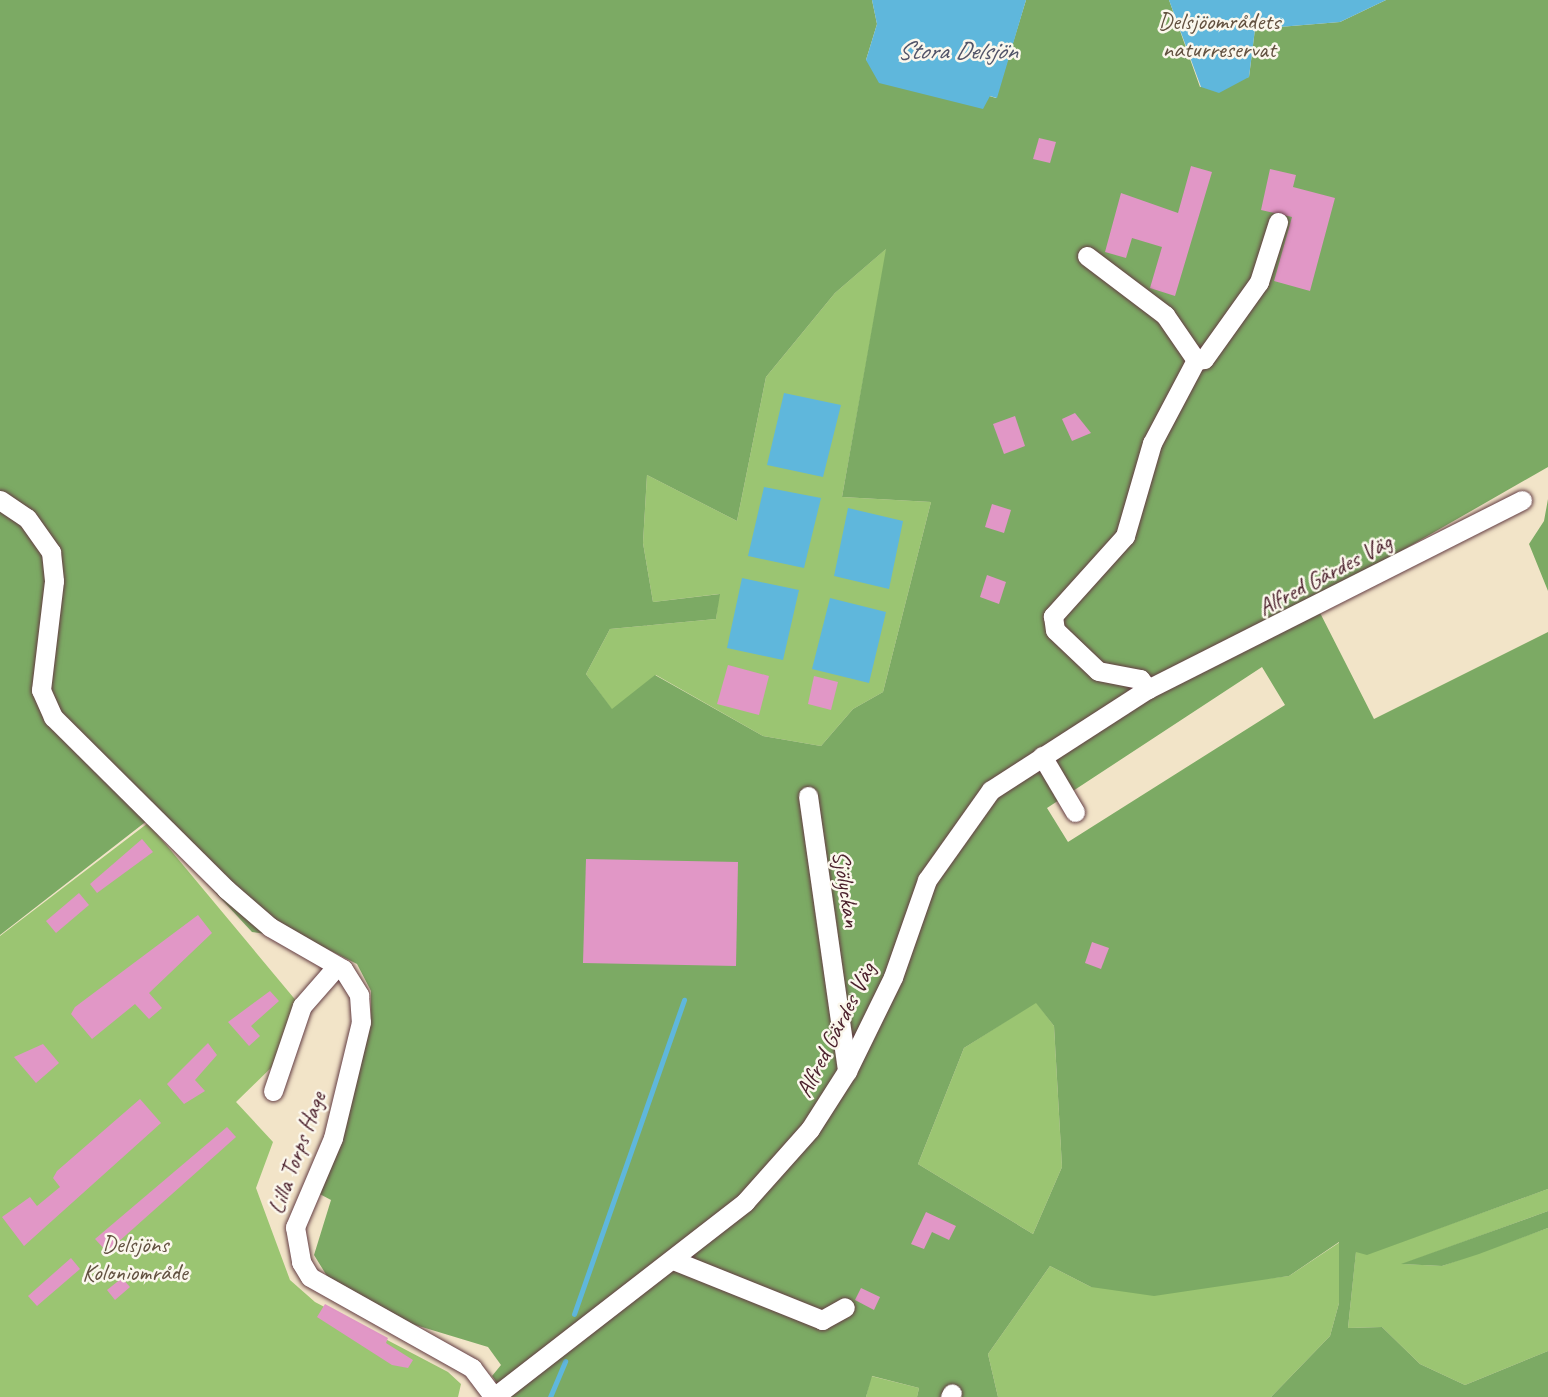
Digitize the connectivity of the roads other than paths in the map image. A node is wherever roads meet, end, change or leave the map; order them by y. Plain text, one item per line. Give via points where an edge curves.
1 (1278, 222) dead end
2 (1087, 256) dead end
3 (1196, 360) junction
4 (0, 500) edge
5 (1522, 500) dead end
6 (1148, 689) junction
7 (1042, 756) junction
8 (808, 796) dead end
9 (1075, 812) dead end
10 (337, 966) junction
11 (847, 1071) junction
12 (273, 1091) dead end
13 (673, 1260) junction
14 (845, 1307) dead end
15 (503, 1394) edge

1 - 3 street via 1259,282 1203,359
2 - 3 street via 1184,334
3 - 6 street via 1152,443 1125,537 1053,616 1055,630 1098,671 1140,679
4 - 10 street, Lilla Torps Hage via 27,519 51,552 41,690 53,718 226,889 270,927
5 - 6 street, Alfred Gärdes Väg
6 - 7 street, Alfred Gärdes Väg
7 - 9 street
7 - 11 street, Alfred Gärdes Väg via 991,790 954,834 927,880 893,977
8 - 11 street, Sjölyckan
10 - 12 street via 302,1006
10 - 15 street, Lilla Torps Hage via 356,988 361,1022 333,1138 295,1227 301,1262 310,1278 472,1368
11 - 13 street, Alfred Gärdes Väg via 758,1190
13 - 14 street via 822,1320
13 - 15 street, Alfred Gärdes Väg

